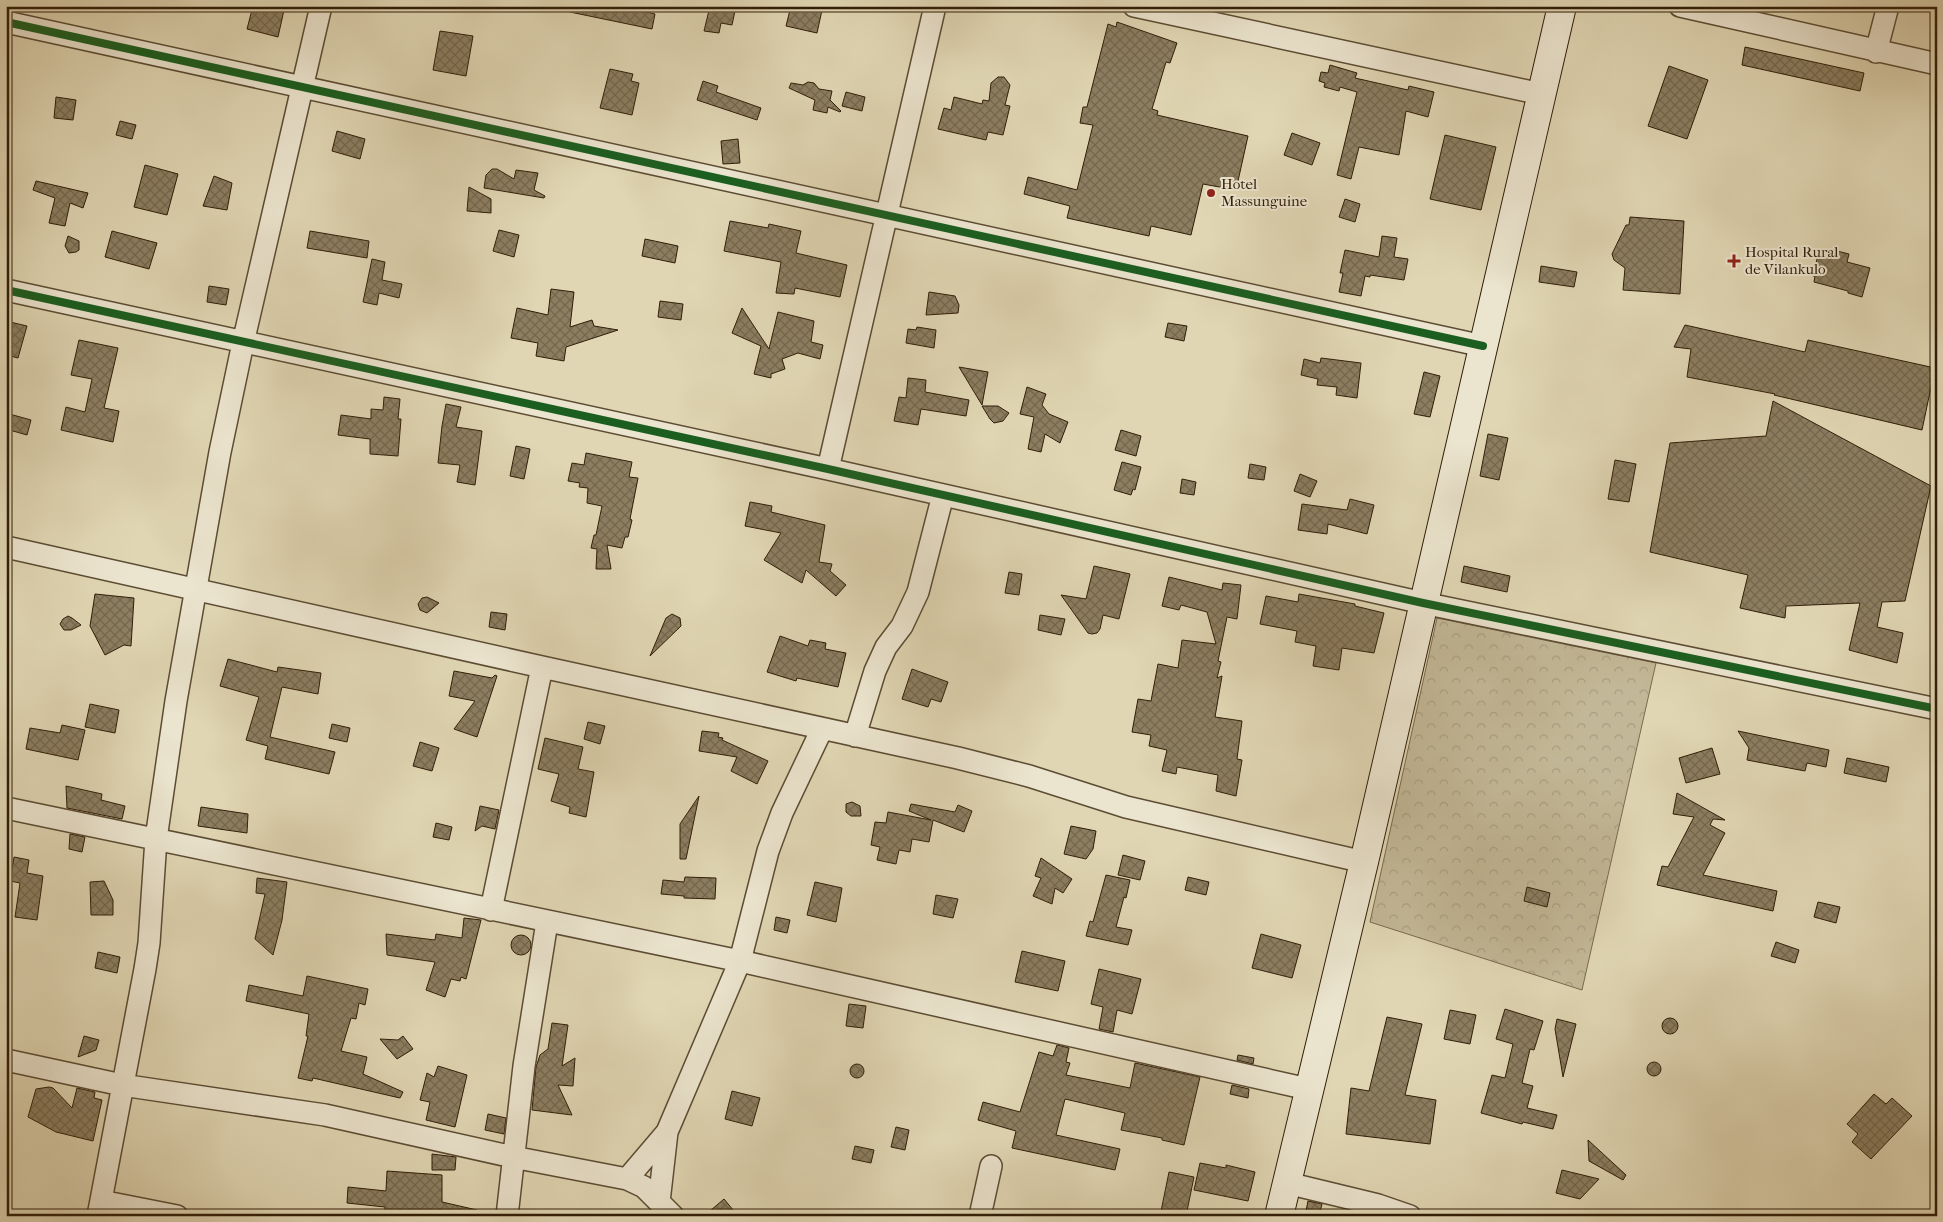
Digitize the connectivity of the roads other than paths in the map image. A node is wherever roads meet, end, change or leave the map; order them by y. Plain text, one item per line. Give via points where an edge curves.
1 (320, 6) edge
2 (935, 6) edge
3 (1134, 6) edge
4 (1562, 6) edge
5 (1680, 6) edge
6 (1888, 6) edge
7 (6, 22) edge
8 (1876, 52) junction
9 (1937, 64) edge
10 (303, 86) junction
11 (1541, 94) junction
12 (887, 216) junction
13 (6, 290) edge
14 (243, 343) junction
15 (1483, 346) junction
16 (828, 469) junction
17 (943, 495) junction
18 (6, 547) edge
19 (196, 590) junction
20 (1423, 603) junction
21 (542, 667) junction
22 (1937, 709) edge
23 (822, 729) junction
24 (855, 736) junction
25 (6, 808) edge
26 (156, 839) junction
27 (1364, 862) junction
28 (491, 910) junction
29 (546, 922) junction
30 (740, 961) junction
31 (6, 1060) edge
32 (122, 1085) junction
33 (1308, 1089) junction
34 (667, 1132) junction
35 (513, 1157) junction
36 (991, 1166) dead end
37 (627, 1179) junction
38 (1287, 1183) junction
39 (99, 1208) edge
40 (666, 1209) edge
41 (177, 1216) edge
42 (508, 1216) edge
43 (980, 1216) edge
44 (1279, 1216) edge
45 (1410, 1216) edge

1 - 10 street
2 - 12 street
3 - 11 street
4 - 11 main road
5 - 8 street
6 - 8 street
7 - 10 street
8 - 9 street
10 - 12 street
10 - 14 street
11 - 15 main road
12 - 15 street
12 - 16 street
13 - 14 street
14 - 16 street
14 - 19 street
15 - 20 main road
16 - 17 street
17 - 20 street
17 - 24 street via 918,592 875,671
18 - 19 street
19 - 21 street
19 - 26 street
20 - 22 street
20 - 27 main road
21 - 23 street
21 - 28 street
23 - 24 street
23 - 30 street via 782,813 768,851
24 - 27 street via 1029,776 1126,807
25 - 26 street
26 - 28 street
26 - 32 street via 149,942
27 - 33 main road
28 - 29 street
29 - 30 street
29 - 35 street
30 - 33 street
30 - 34 street
31 - 32 street
32 - 35 street via 325,1115
32 - 39 street
33 - 38 main road
34 - 37 street
34 - 40 street
35 - 37 street
35 - 42 street
36 - 43 street
37 - 40 street via 644,1187
38 - 44 main road
38 - 45 street
39 - 41 street

